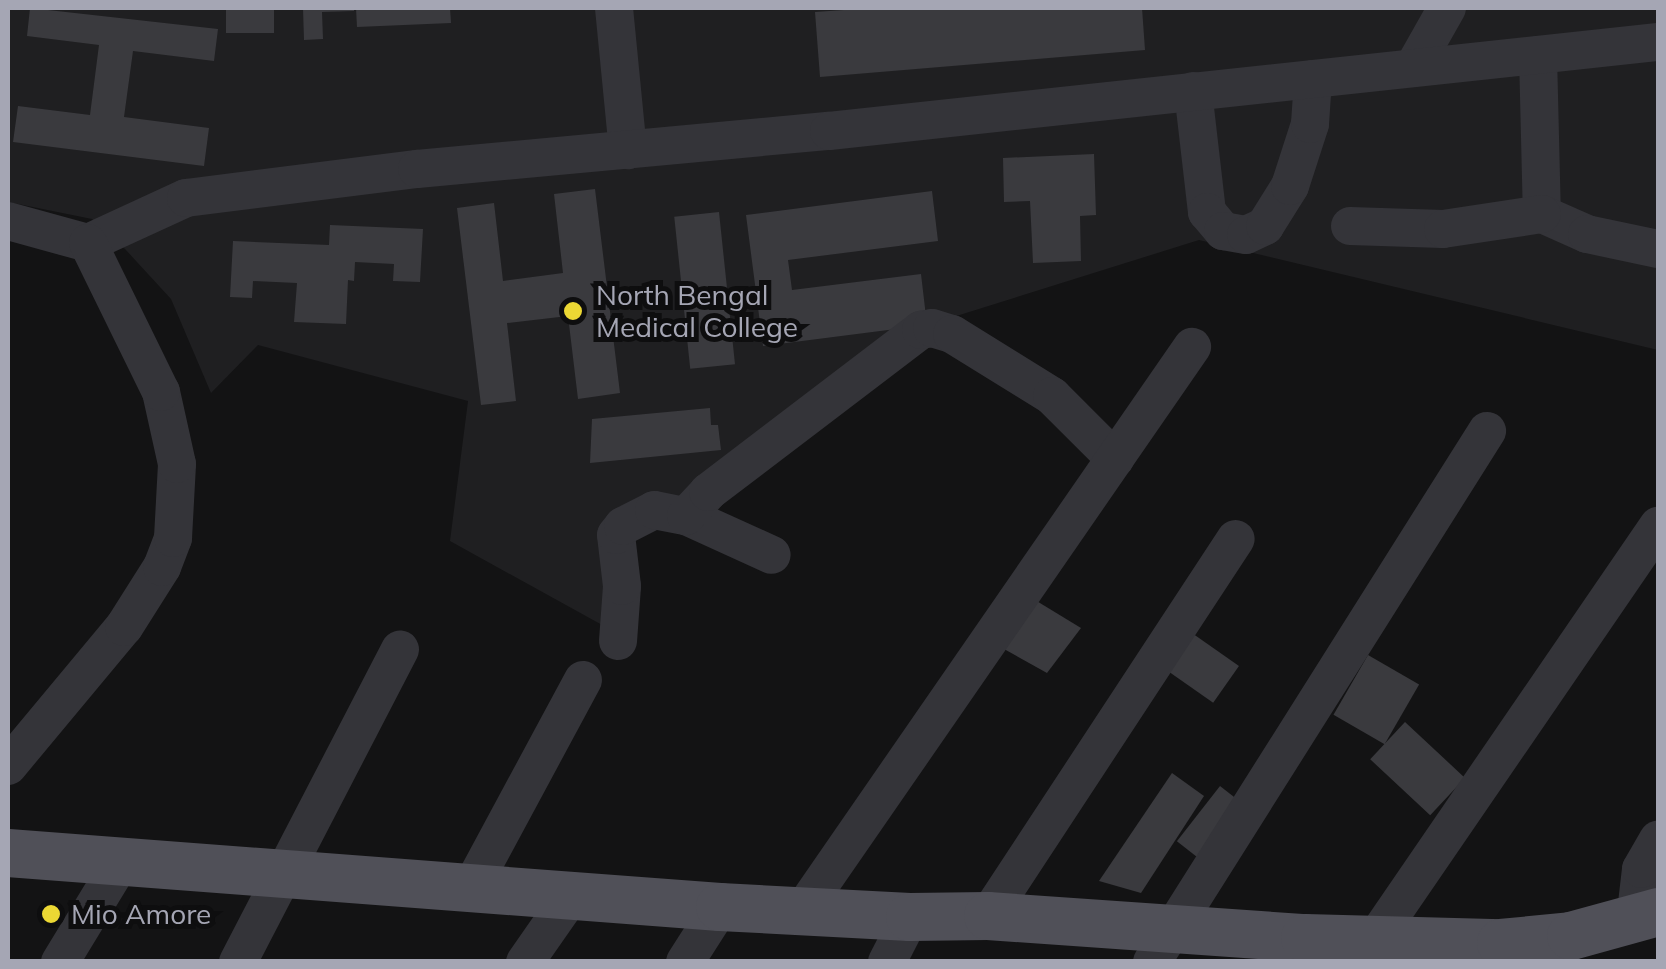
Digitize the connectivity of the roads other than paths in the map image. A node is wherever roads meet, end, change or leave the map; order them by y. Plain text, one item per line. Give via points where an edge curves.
1 (614, 8) edge
2 (1447, 8) edge
3 (1658, 42) edge
4 (1538, 55) junction
5 (1413, 68) junction
6 (1313, 79) junction
7 (1194, 91) junction
8 (628, 150) junction
9 (1542, 214) junction
10 (8, 221) edge
11 (1350, 226) dead end
12 (88, 243) junction
13 (1658, 249) edge
14 (1192, 347) dead end
15 (1487, 431) dead end
16 (1115, 459) junction
17 (686, 516) junction
18 (1658, 526) edge
19 (1236, 540) dead end
20 (772, 554) dead end
21 (618, 642) dead end
22 (400, 650) dead end
23 (584, 680) dead end
24 (8, 766) edge
25 (1658, 838) edge
26 (8, 853) edge
27 (119, 864) junction
28 (286, 873) junction
29 (472, 886) junction
30 (570, 896) junction
31 (720, 906) junction
32 (802, 911) junction
33 (988, 916) junction
34 (1647, 916) edge
35 (910, 918) junction
36 (1375, 939) junction
37 (1162, 946) edge
38 (1297, 950) edge
39 (1495, 952) edge
40 (60, 962) edge
41 (238, 962) edge
42 (525, 962) edge
43 (685, 962) edge
44 (887, 962) edge

1 - 8 street
2 - 5 street
3 - 4 street
4 - 5 street
4 - 9 street
5 - 6 street
6 - 7 street
6 - 7 street via 1310,124 1290,186 1265,226 1246,236 1223,231 1208,212
7 - 8 street
8 - 12 street via 186,198
9 - 11 street via 1443,229
9 - 13 street via 1588,234
10 - 12 street
12 - 24 street via 161,392 177,464 173,538 124,627
14 - 16 street
15 - 37 street
16 - 17 street via 1052,396 932,328 892,349
16 - 32 street
17 - 20 street
17 - 21 street via 654,510 635,516 616,535 622,586
18 - 36 street
19 - 33 street
22 - 28 street
23 - 29 street
25 - 34 street via 1641,869
26 - 27 main road
27 - 28 main road
27 - 40 street
28 - 29 main road
28 - 41 street
29 - 30 main road
30 - 31 main road
30 - 42 street
31 - 32 main road
31 - 43 street
32 - 35 main road
33 - 35 main road
33 - 37 main road
34 - 39 main road
35 - 44 street
36 - 38 main road
36 - 39 main road
37 - 38 main road

